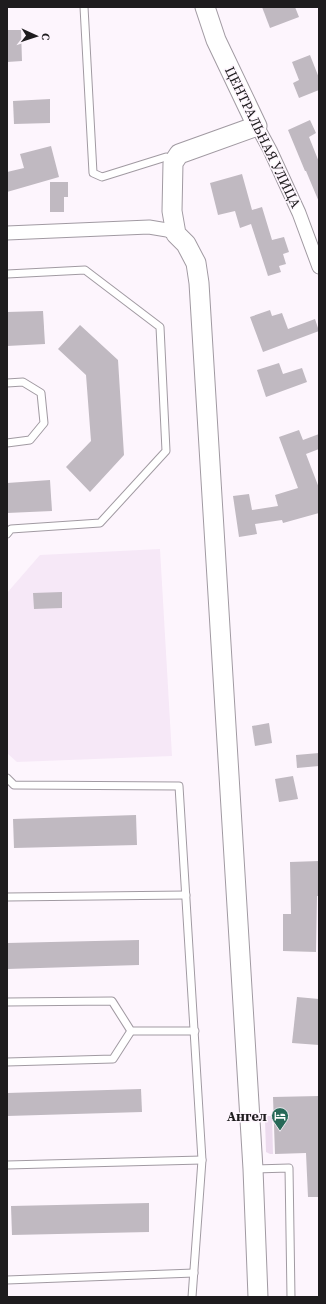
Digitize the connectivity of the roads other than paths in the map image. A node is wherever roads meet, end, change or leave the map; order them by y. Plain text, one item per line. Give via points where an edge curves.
1 (84, 7) edge
2 (205, 7) edge
3 (258, 126) junction
4 (173, 163) junction
5 (7, 233) edge
6 (176, 234) junction
7 (319, 267) edge
8 (7, 274) edge
9 (7, 383) edge
10 (7, 443) edge
11 (7, 534) edge
12 (7, 778) edge
13 (186, 896) junction
14 (7, 897) edge
15 (7, 1002) edge
16 (131, 1031) junction
17 (194, 1031) junction
18 (7, 1062) edge
19 (202, 1160) junction
20 (7, 1165) edge
21 (253, 1169) junction
22 (194, 1273) junction
23 (7, 1280) edge
24 (192, 1297) edge
25 (258, 1297) edge
26 (291, 1297) edge

1 - 4 lane via 93,174 102,177 166,157
2 - 3 street, ЦЕНТРАЛЬНАЯ УЛИЦА via 216,40
3 - 4 street via 179,154
3 - 7 street, ЦЕНТРАЛЬНАЯ УЛИЦА via 299,213
4 - 6 street via 172,206
5 - 6 street via 149,227
6 - 21 street via 186,244 196,263 198,283
8 - 11 lane via 85,270 160,327 166,451 100,523 11,529
9 - 10 lane via 24,382 41,393 44,423 30,440
12 - 13 lane via 14,785 179,786
13 - 14 lane
13 - 17 lane
15 - 16 lane via 112,1001
16 - 17 lane
16 - 18 lane via 114,1059
17 - 19 lane
19 - 20 lane
19 - 22 lane
21 - 25 street
21 - 26 lane via 289,1168
22 - 23 lane
22 - 24 lane

